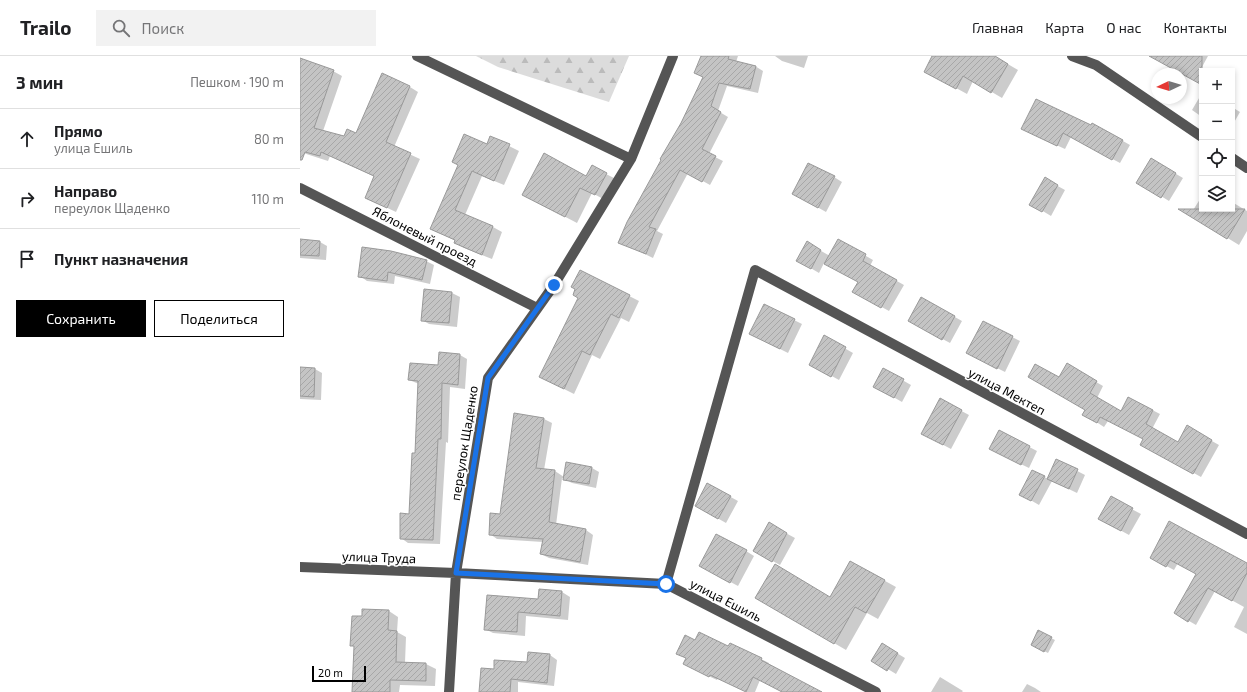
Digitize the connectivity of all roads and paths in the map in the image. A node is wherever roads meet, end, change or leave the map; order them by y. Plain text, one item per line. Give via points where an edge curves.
1 (417, 56) edge
2 (673, 56) edge
3 (1072, 56) edge
4 (1199, 135) edge
5 (631, 159) junction
6 (1235, 160) edge
7 (1247, 168) edge
8 (300, 188) edge
9 (537, 308) junction
10 (1247, 534) edge
11 (300, 567) edge
12 (456, 573) junction
13 (666, 584) junction
14 (449, 692) edge
15 (876, 692) edge

1 - 5 street
2 - 5 street, переулок Щаденко
3 - 4 street via 1096,65
5 - 9 street, переулок Щаденко via 554,285
6 - 7 street
8 - 9 street, Яблоневый проезд
9 - 12 street, переулок Щаденко via 488,378
10 - 13 street, улица Мектеп via 755,270
11 - 12 street, улица Труда
12 - 13 street, улица Ешиль
12 - 14 street, переулок Щаденко
13 - 15 street, улица Ешиль

